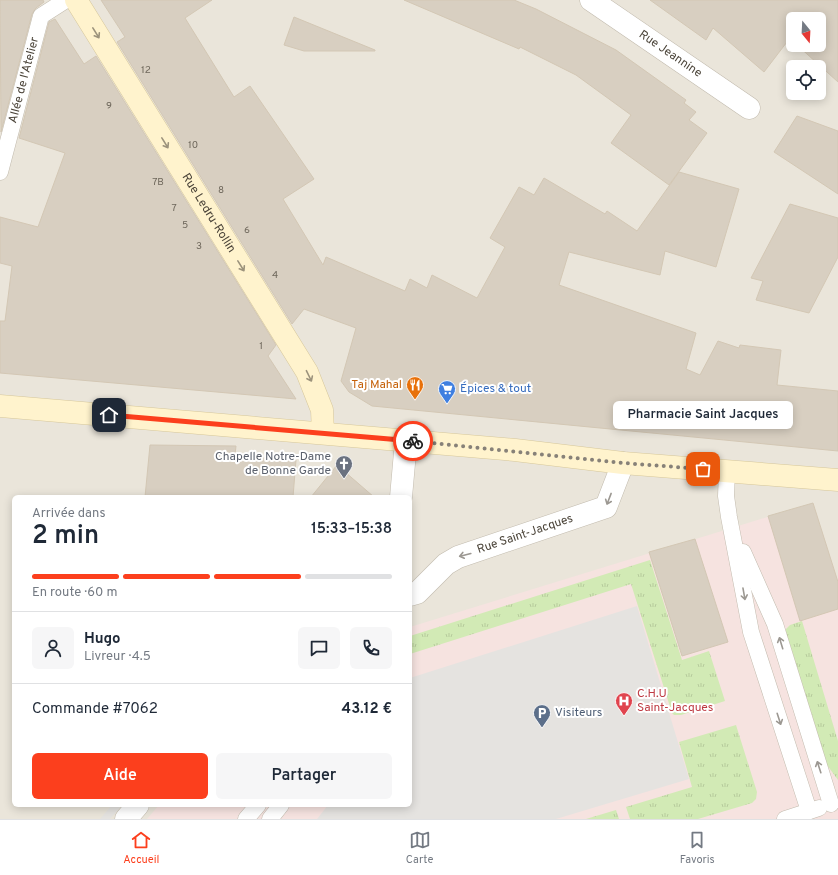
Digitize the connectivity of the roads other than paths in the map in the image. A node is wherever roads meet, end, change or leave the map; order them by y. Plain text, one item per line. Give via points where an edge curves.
1 (66, 0) edge
2 (76, 0) edge
3 (591, 0) edge
4 (750, 108) dead end
5 (0, 172) edge
6 (0, 406) edge
7 (323, 433) junction
8 (406, 441) junction
9 (623, 463) junction
10 (727, 471) junction
11 (838, 480) edge
12 (401, 495) edge
13 (732, 528) junction
14 (412, 594) edge
15 (835, 803) edge
16 (136, 807) edge
17 (256, 807) edge
18 (280, 807) edge
19 (809, 811) junction
20 (126, 819) edge
21 (246, 819) edge
22 (270, 819) edge
23 (785, 819) edge

1 - 5 lane, Allée de l'Atelier via 41,16
2 -> 7 main road, Rue Ledru-Rollin via 307,372 322,410
3 - 4 street, Rue Jeannine
6 - 7 main road
7 - 8 main road
8 - 9 main road
8 - 12 street
9 - 10 main road
9 -> 14 street, Rue Saint-Jacques via 606,507 458,557 446,564 418,593
10 - 11 main road
10 - 13 lane via 726,496
15 -> 13 lane via 775,624
13 -> 19 lane via 751,632
15 - 19 lane
16 - 20 street
17 - 21 lane
18 - 22 lane
19 - 23 lane

